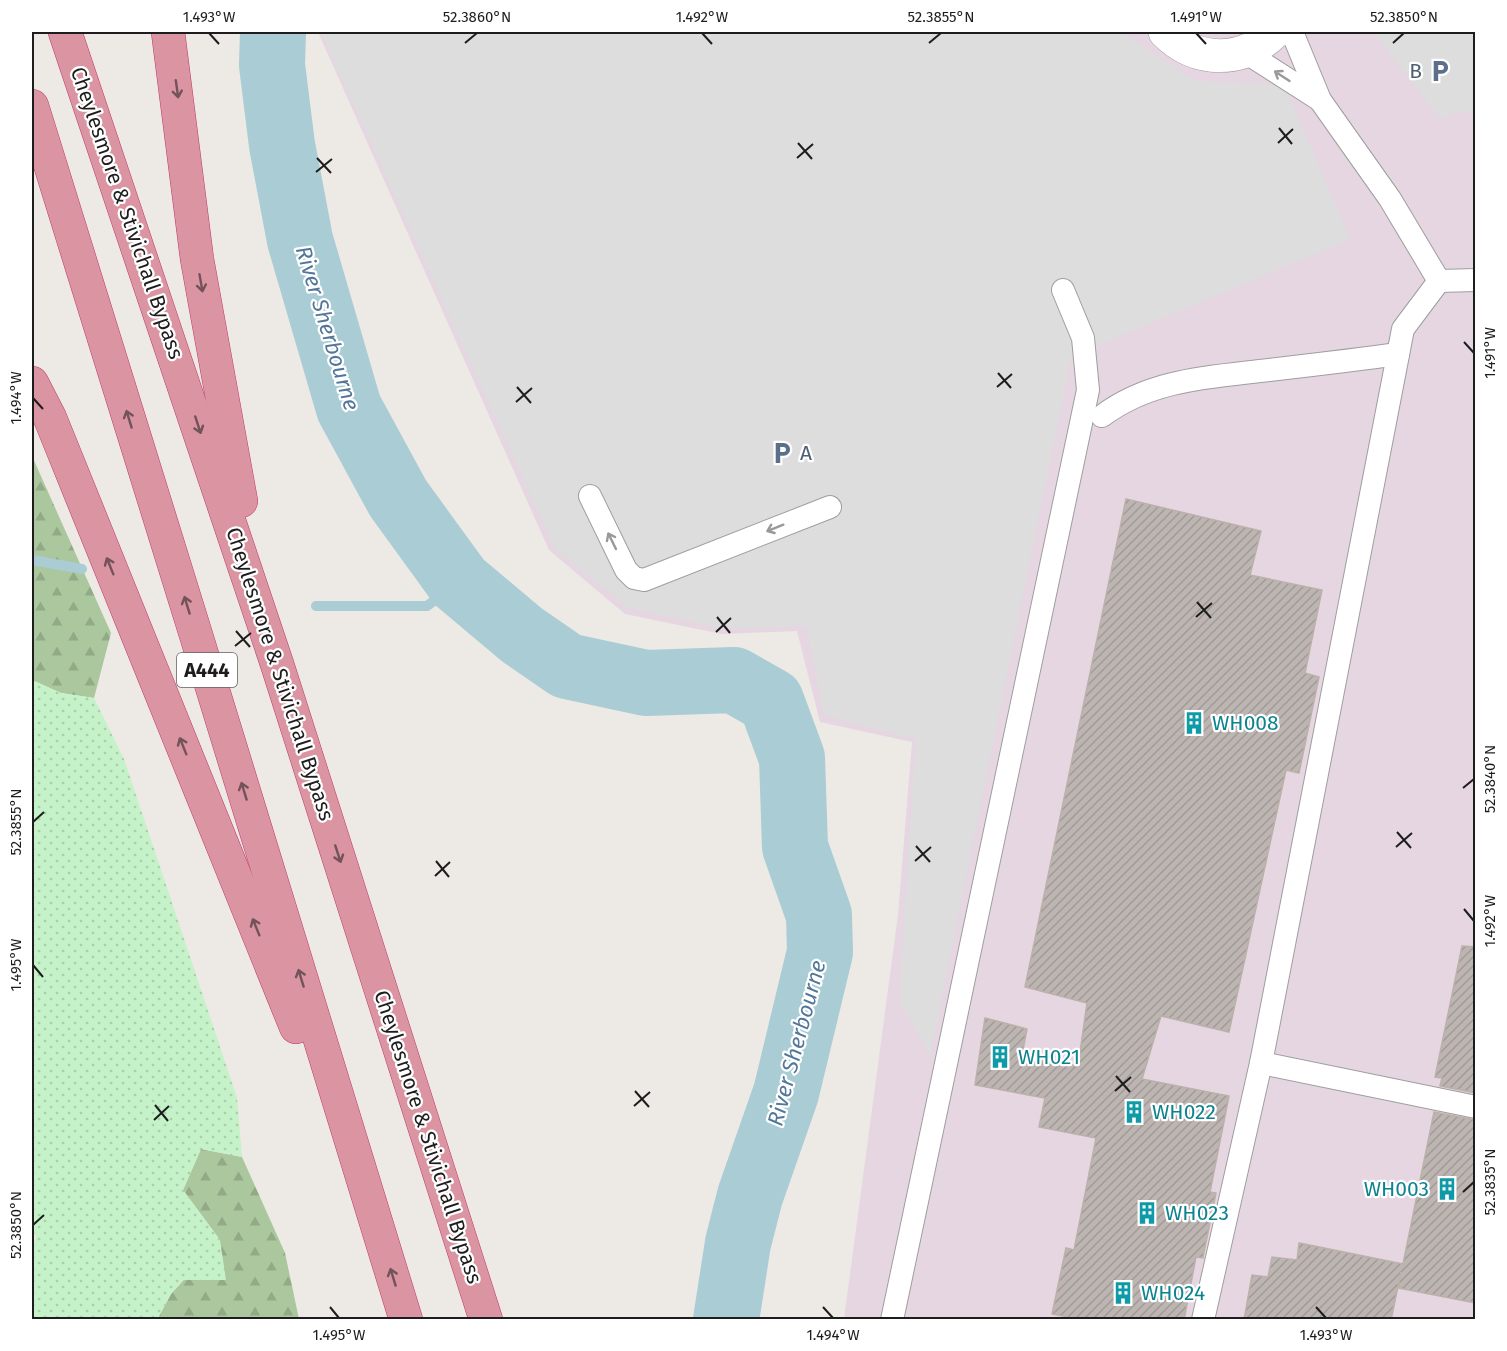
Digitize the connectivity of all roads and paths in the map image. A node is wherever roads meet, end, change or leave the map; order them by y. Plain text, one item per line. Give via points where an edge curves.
1 (66, 32) edge
2 (168, 32) edge
3 (1165, 32) edge
4 (1275, 32) edge
5 (1292, 32) edge
6 (1245, 52) junction
7 (1320, 100) junction
8 (32, 106) edge
9 (1476, 280) edge
10 (1439, 281) junction
11 (1063, 290) dead end
12 (1398, 354) junction
13 (32, 383) edge
14 (1102, 416) dead end
15 (590, 496) dead end
16 (830, 507) dead end
17 (262, 618) junction
18 (1260, 1063) junction
19 (1476, 1107) edge
20 (380, 1235) junction
21 (406, 1320) edge
22 (486, 1320) edge
23 (892, 1320) edge
24 (1203, 1320) edge

1 -> 17 highway, Cheylesmore & Stivichall Bypass
2 -> 17 highway via 197,260
3 - 6 street via 1180,45 1206,55
4 - 6 street
5 - 7 lane
7 -> 6 lane
7 - 10 lane via 1390,199
20 -> 8 highway, A444
9 - 10 lane
10 - 12 lane via 1403,329
11 - 23 lane via 1083,338 1088,390
12 - 14 lane via 1186,380 1145,392
12 - 18 lane
20 -> 13 highway via 51,418
16 -> 15 lane via 644,580 634,578 626,570
17 -> 22 highway, Cheylesmore & Stivichall Bypass
18 - 19 lane
18 - 24 lane
21 -> 20 highway, A444

